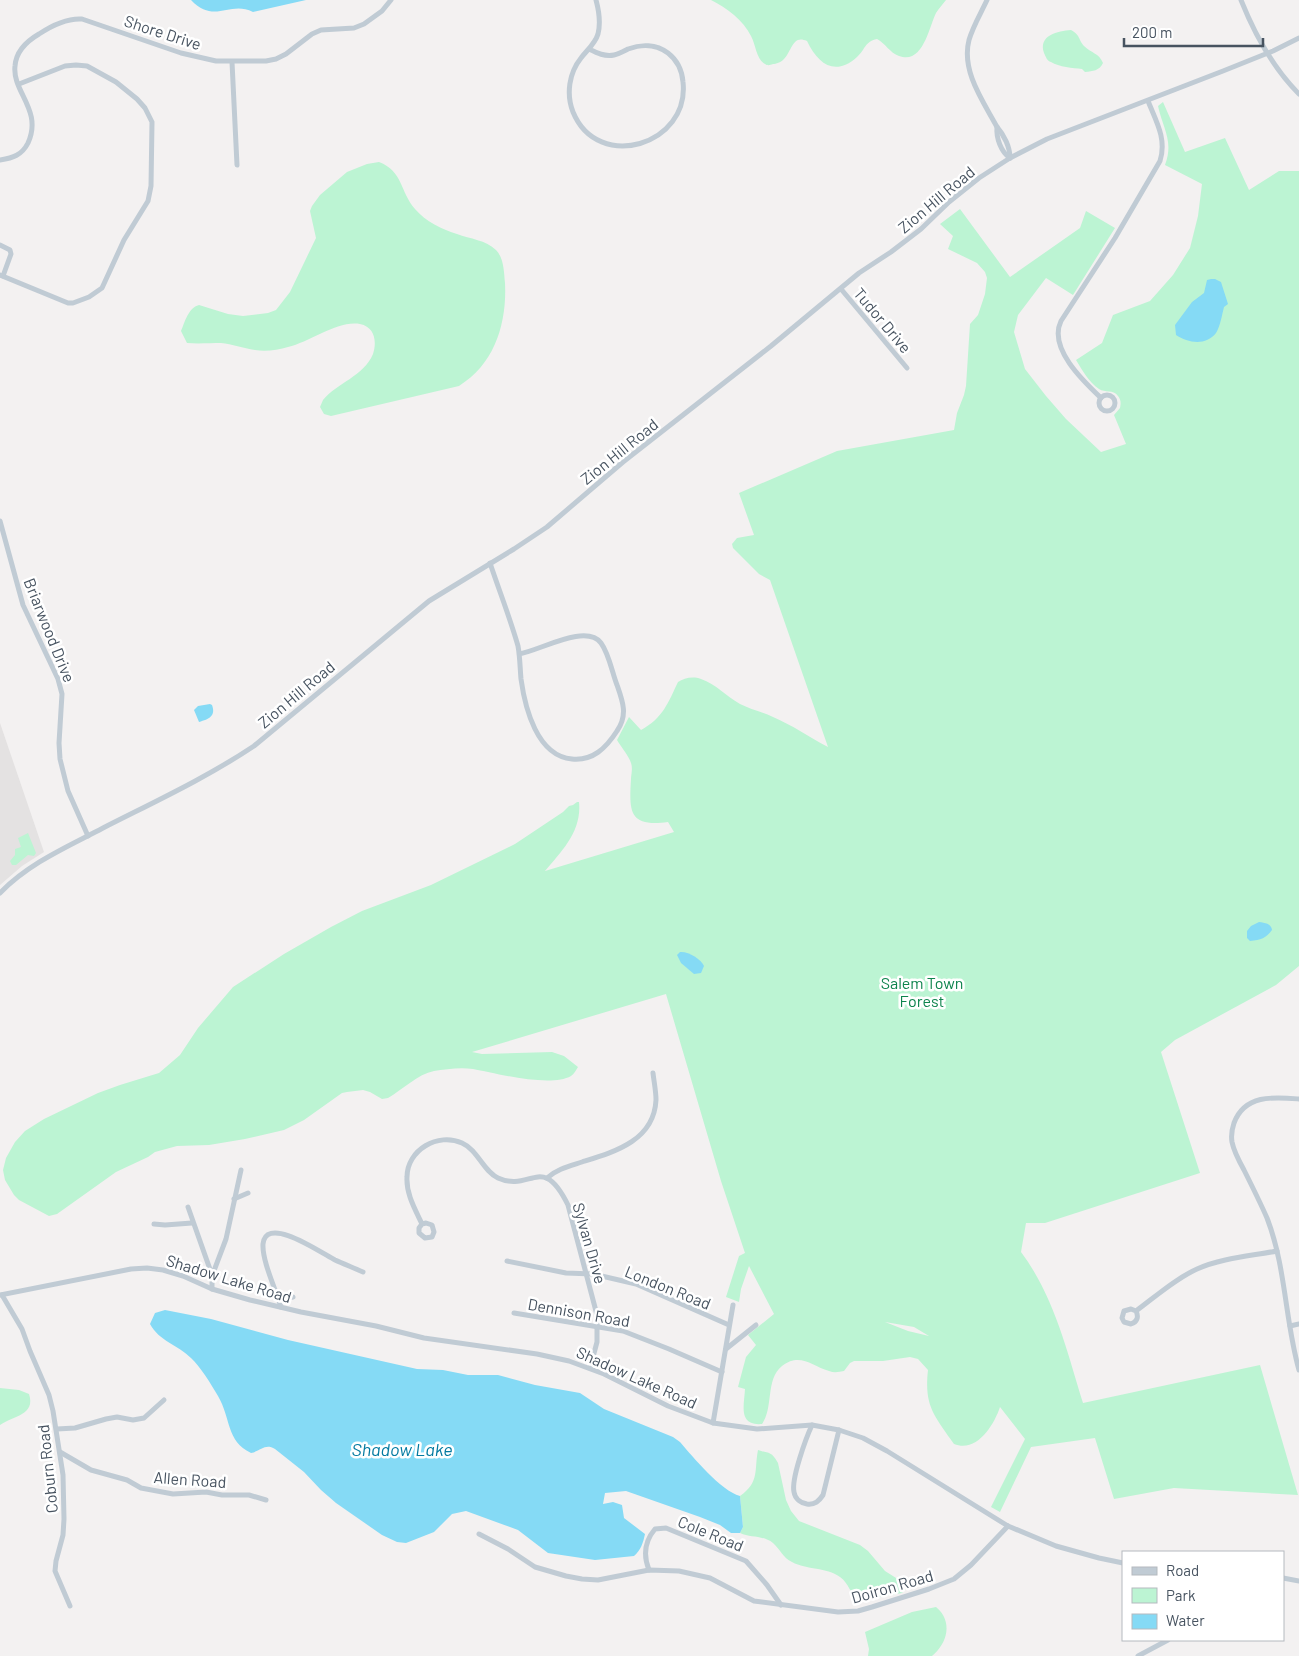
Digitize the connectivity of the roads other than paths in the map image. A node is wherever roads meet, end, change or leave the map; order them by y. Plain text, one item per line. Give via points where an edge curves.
1 (391, 0) edge
2 (596, 0) edge
3 (987, 0) edge
4 (1241, 0) edge
5 (1299, 38) edge
6 (589, 49) junction
7 (1266, 52) junction
8 (232, 62) junction
9 (19, 84) junction
10 (1299, 94) edge
11 (1148, 101) junction
12 (1010, 158) junction
13 (0, 160) edge
14 (237, 165) dead end
15 (0, 245) edge
16 (1, 276) edge
17 (841, 288) junction
18 (907, 368) dead end
19 (1101, 398) dead end
20 (0, 521) edge
21 (490, 563) junction
22 (519, 654) junction
23 (88, 836) junction
24 (0, 893) edge
25 (653, 1073) dead end
26 (1299, 1099) edge
27 (241, 1170) dead end
28 (547, 1178) junction
29 (248, 1193) dead end
30 (234, 1198) junction
31 (188, 1207) dead end
32 (192, 1223) junction
33 (154, 1224) dead end
34 (422, 1224) dead end
35 (1277, 1251) junction
36 (507, 1261) dead end
37 (363, 1272) dead end
38 (586, 1274) junction
39 (212, 1276) junction
40 (212, 1289) junction
41 (1, 1295) edge
42 (293, 1297) dead end
43 (279, 1300) junction
44 (733, 1305) dead end
45 (281, 1307) junction
46 (1136, 1311) dead end
47 (514, 1313) dead end
48 (1299, 1324) edge
49 (729, 1325) junction
50 (756, 1325) dead end
51 (598, 1326) junction
52 (1290, 1326) junction
53 (725, 1350) junction
54 (590, 1368) junction
55 (1299, 1370) edge
56 (722, 1372) junction
57 (164, 1400) dead end
58 (713, 1423) junction
59 (812, 1425) junction
60 (56, 1429) junction
61 (840, 1430) junction
62 (60, 1452) junction
63 (266, 1500) dead end
64 (1008, 1526) junction
65 (479, 1534) dead end
66 (1122, 1562) edge
67 (649, 1570) junction
68 (1284, 1578) edge
69 (1299, 1581) edge
70 (781, 1605) junction
71 (70, 1606) dead end
72 (1166, 1641) edge
73 (1138, 1656) edge

1 - 8 street, Shore Drive via 364,24 354,28 322,30 276,59
2 - 6 street via 600,26
3 - 12 street via 969,41 967,57 973,82 1002,133
4 - 7 street
5 - 7 street, Zion Hill Road
6 - 6 street via 575,67 569,90 572,108 583,128 603,142 620,146 643,143 666,129 680,108 684,88 680,68 672,57 662,49 649,46 636,46 613,55
7 - 10 street
7 - 11 street, Zion Hill Road
8 - 9 street, Shore Drive via 181,53 76,19 47,29 24,46 15,65
8 - 14 street
9 - 13 street, Shore Drive via 30,112 30,135 19,155
9 - 16 street via 76,64 94,70 123,87 145,108 152,122 151,190 104,283 94,295 68,302
11 - 12 street, Zion Hill Road via 1057,135
11 - 19 street via 1162,139 1160,161 1057,332 1058,343 1076,372
12 - 17 street, Zion Hill Road via 979,178 921,229
15 - 16 street via 11,254
17 - 18 street, Tudor Drive
17 - 21 street, Zion Hill Road via 547,527
20 - 23 street, Briarwood Drive via 23,605 58,679 62,694 60,759 68,791
21 - 22 street
21 - 23 street, Zion Hill Road via 429,601 254,746 222,767
22 - 22 street via 521,681 532,722 547,748 559,757 573,760 588,758 602,751 621,725 624,714 622,700 599,640 578,636
23 - 24 street, Zion Hill Road via 25,870
25 - 28 street via 654,1110 638,1138 625,1147 558,1170
26 - 35 street via 1274,1097 1254,1101 1238,1115 1232,1133 1234,1151 1266,1218
27 - 30 street
28 - 34 street via 501,1179 491,1174 475,1153 462,1143 452,1140 430,1142 414,1156 406,1175 410,1197
28 - 38 street, Sylvan Drive via 560,1190 568,1205
29 - 30 street
30 - 39 street via 226,1239
31 - 32 street
32 - 33 street
32 - 39 street
35 - 46 street via 1197,1269
35 - 52 street
36 - 38 street, London Road
37 - 43 street via 287,1235 271,1234 263,1247
38 - 49 street, London Road via 636,1284
38 - 51 street, Sylvan Drive
39 - 40 street
40 - 41 street, Shadow Lake Road via 183,1276 147,1268
40 - 45 street, Shadow Lake Road
41 - 60 street, Coburn Road via 22,1329 49,1396
42 - 43 street
43 - 45 street
44 - 49 street
45 - 54 street, Shadow Lake Road via 424,1338 553,1357
47 - 51 street, Dennison Road
48 - 52 street
49 - 53 street
50 - 53 street
51 - 54 street, Sylvan Drive
51 - 56 street, Dennison Road via 639,1336
52 - 55 street
53 - 56 street
54 - 58 street, Shadow Lake Road via 668,1406
56 - 58 street
57 - 60 street via 144,1418 106,1419 74,1428
58 - 59 street, Shadow Lake Road via 757,1429
59 - 61 street, Shadow Lake Road
59 - 61 street via 793,1486 797,1498 806,1504 816,1502 823,1495
60 - 62 street, Coburn Road
61 - 64 street, Shadow Lake Road via 887,1451
62 - 63 street, Allen Road via 91,1470 127,1480 142,1488 174,1494 249,1495
62 - 71 street, Coburn Road via 64,1519 55,1572
64 - 66 street, Shadow Lake Road via 1056,1546
64 - 70 street, Doiron Road via 962,1573 929,1589 848,1612
65 - 67 street, Doiron Road via 535,1566 566,1576 598,1580
67 - 70 street, Doiron Road via 678,1571 710,1578 754,1601
67 - 70 street, Cole Road via 645,1560 649,1538 655,1530 666,1528 746,1561
68 - 69 street
72 - 73 street

